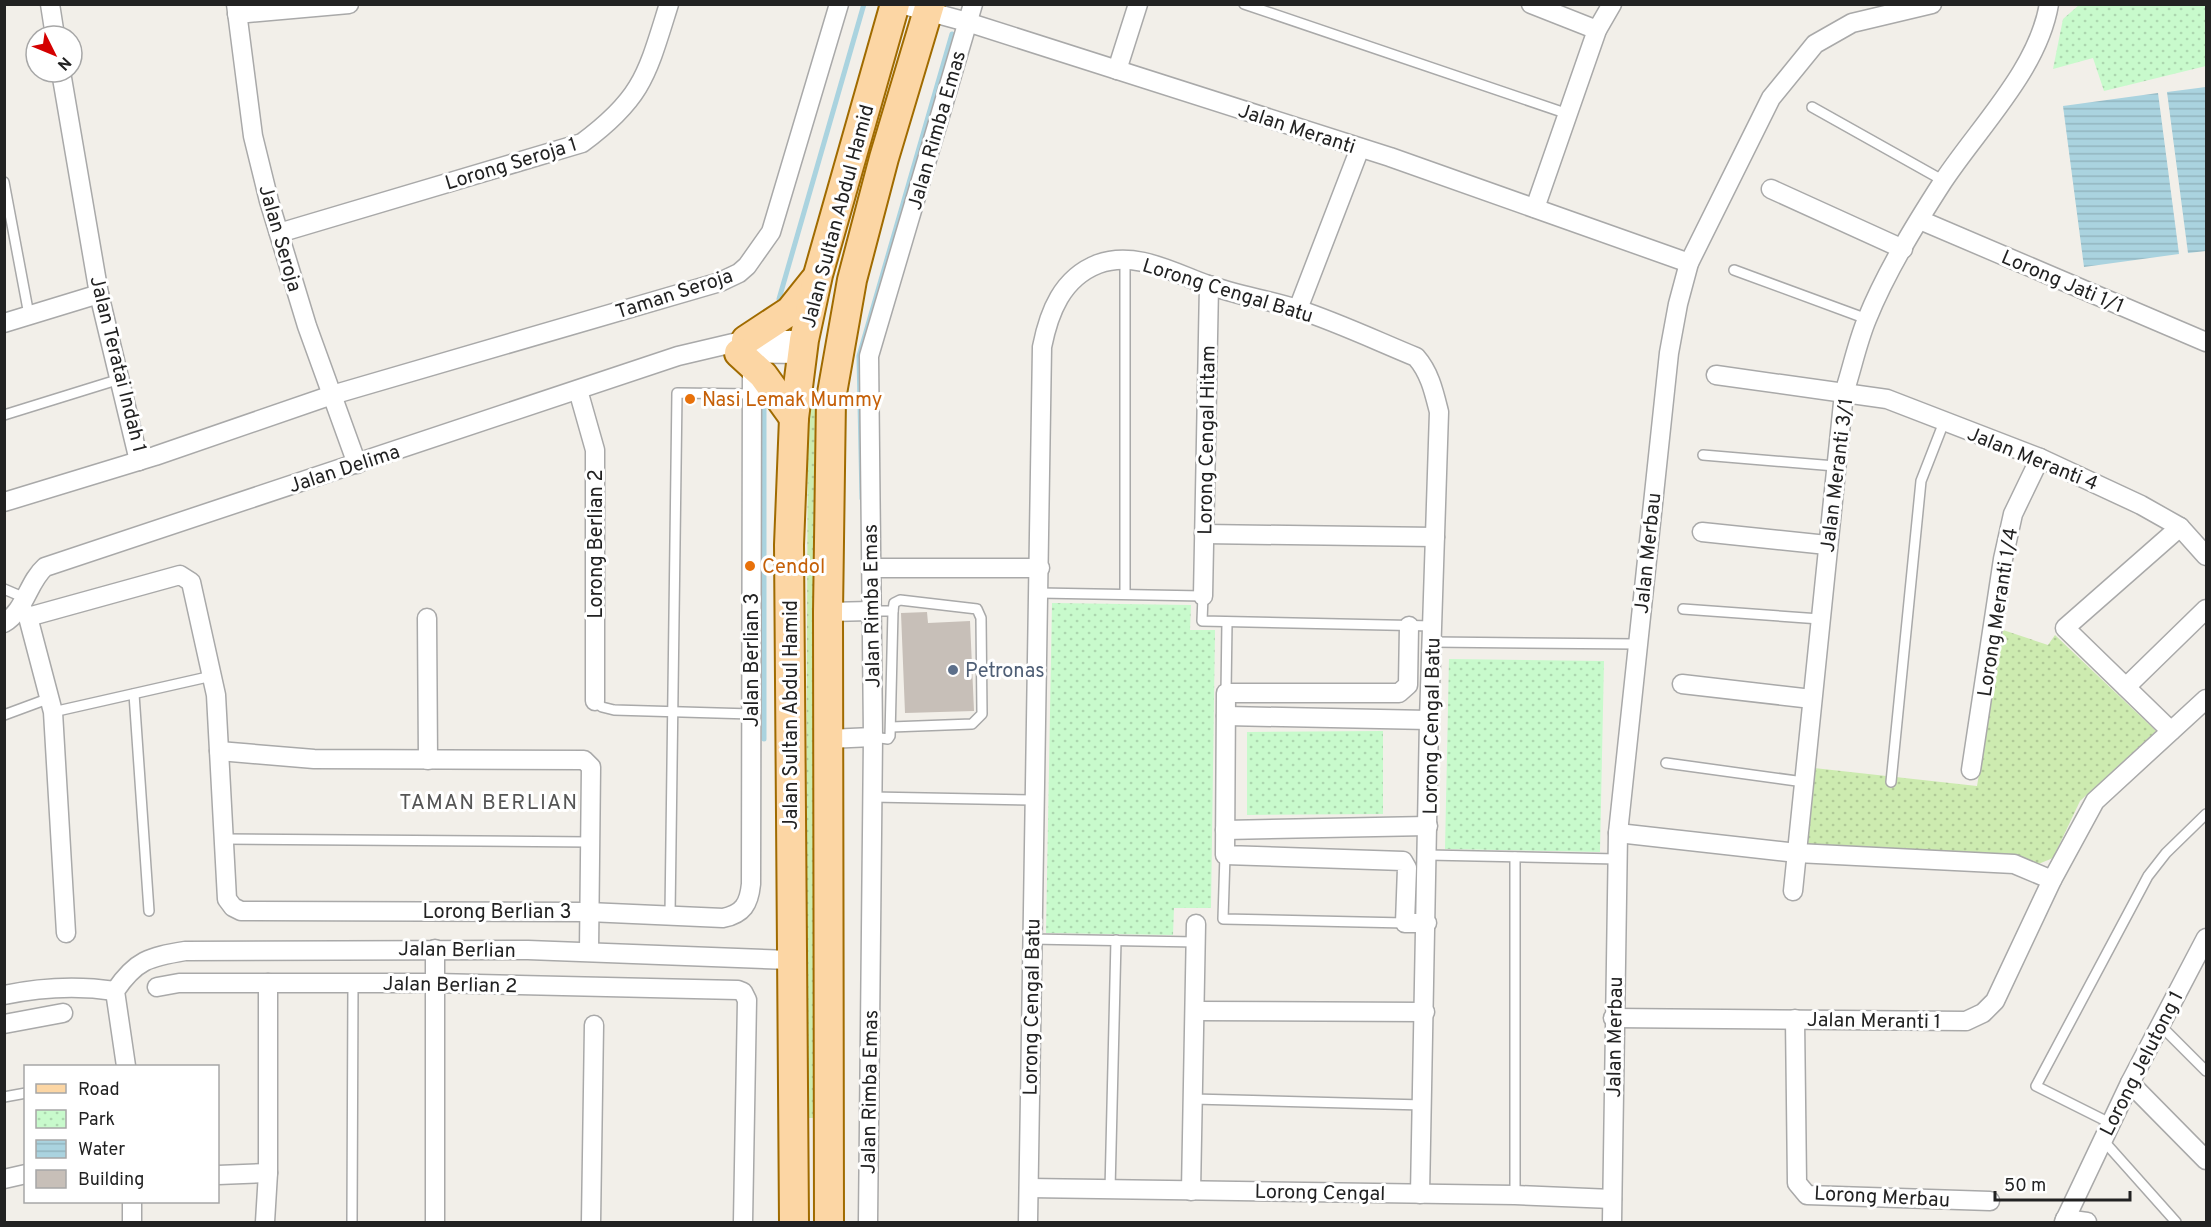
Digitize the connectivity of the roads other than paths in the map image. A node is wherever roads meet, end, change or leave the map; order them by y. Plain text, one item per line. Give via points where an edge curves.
1 (50, 4) edge
2 (349, 4) edge
3 (669, 4) edge
4 (838, 4) edge
5 (895, 4) edge
6 (1138, 4) edge
7 (1244, 4) edge
8 (1531, 4) edge
9 (1612, 4) edge
10 (1932, 4) edge
11 (2049, 4) edge
12 (920, 7) edge
13 (237, 9) edge
14 (970, 13) edge
15 (53, 24) edge
16 (1597, 30) junction
17 (1117, 70) junction
18 (63, 84) edge
19 (1812, 107) dead end
20 (1568, 114) junction
21 (1360, 148) junction
22 (4, 182) edge
23 (1944, 182) junction
24 (1771, 189) dead end
25 (1534, 208) junction
26 (1920, 220) junction
27 (279, 233) junction
28 (1903, 249) junction
29 (1125, 260) junction
30 (1689, 263) junction
31 (1734, 270) dead end
32 (818, 275) junction
33 (852, 280) junction
34 (1209, 285) junction
35 (99, 294) junction
36 (1298, 309) junction
37 (29, 315) junction
38 (1867, 319) junction
39 (4, 323) edge
40 (2206, 342) edge
41 (805, 347) junction
42 (746, 352) junction
43 (1716, 375) dead end
44 (120, 379) junction
45 (578, 390) junction
46 (1844, 393) junction
47 (752, 394) junction
48 (332, 395) junction
49 (831, 399) junction
50 (4, 415) edge
51 (794, 418) junction
52 (1944, 422) junction
53 (1703, 455) dead end
54 (2040, 458) junction
55 (139, 461) junction
56 (357, 464) junction
57 (1835, 466) junction
58 (4, 502) edge
59 (2180, 527) junction
60 (1702, 532) dead end
61 (1204, 534) junction
62 (1435, 537) junction
63 (1827, 545) junction
64 (2206, 556) edge
65 (871, 568) junction
66 (1040, 568) junction
67 (4, 589) edge
68 (1040, 593) junction
69 (1125, 594) junction
70 (1203, 596) junction
71 (24, 607) junction
72 (1683, 609) dead end
73 (2206, 609) edge
74 (871, 611) junction
75 (893, 611) junction
76 (828, 612) junction
77 (427, 618) dead end
78 (1820, 619) junction
79 (1227, 622) junction
80 (4, 623) edge
81 (1409, 626) junction
82 (1433, 634) junction
83 (1637, 644) junction
84 (212, 676) junction
85 (1682, 684) dead end
86 (2126, 687) junction
87 (1226, 693) junction
88 (134, 694) junction
89 (1812, 699) junction
90 (2206, 699) edge
91 (596, 701) joint
92 (51, 705) junction
93 (673, 713) junction
94 (751, 714) junction
95 (4, 715) edge
96 (1226, 716) junction
97 (1429, 720) junction
98 (891, 727) junction
99 (2171, 731) junction
100 (873, 737) junction
101 (828, 739) junction
102 (219, 751) junction
103 (428, 760) junction
104 (1666, 763) dead end
105 (1971, 770) dead end
106 (1804, 782) junction
107 (1891, 782) dead end
108 (872, 797) junction
109 (1035, 800) junction
110 (2206, 814) edge
111 (1428, 826) junction
112 (1225, 830) junction
113 (1618, 833) junction
114 (224, 839) junction
115 (589, 843) junction
116 (1797, 853) junction
117 (1224, 855) junction
118 (1428, 855) junction
119 (1515, 857) junction
120 (1617, 859) junction
121 (2052, 880) junction
122 (751, 884) joint
123 (1793, 891) dead end
124 (149, 911) dead end
125 (588, 912) junction
126 (670, 915) junction
127 (1405, 923) junction
128 (1427, 923) junction
129 (66, 933) dead end
130 (1196, 933) joint
131 (2206, 938) edge
132 (1031, 939) junction
133 (1116, 940) junction
134 (435, 949) junction
135 (589, 951) junction
136 (790, 960) junction
137 (2200, 968) edge
138 (268, 983) junction
139 (353, 983) junction
140 (435, 983) junction
141 (157, 987) dead end
142 (114, 991) junction
143 (4, 995) edge
144 (1195, 1011) junction
145 (1425, 1012) junction
146 (63, 1013) dead end
147 (1613, 1018) junction
148 (1795, 1019) junction
149 (4, 1024) edge
150 (594, 1025) dead end
151 (2160, 1025) junction
152 (126, 1065) edge
153 (2206, 1071) edge
154 (2130, 1083) junction
155 (24, 1093) edge
156 (4, 1097) edge
157 (1193, 1099) junction
158 (1422, 1105) junction
159 (2106, 1131) junction
160 (2206, 1160) edge
161 (268, 1173) junction
162 (24, 1174) edge
163 (219, 1175) edge
164 (4, 1179) edge
165 (1029, 1188) junction
166 (1110, 1190) junction
167 (1191, 1191) junction
168 (1420, 1194) junction
169 (1515, 1195) junction
170 (1612, 1199) junction
171 (1990, 1201) dead end
172 (132, 1203) edge
173 (2065, 1221) edge
174 (132, 1222) edge
175 (265, 1222) edge
176 (352, 1222) edge
177 (435, 1222) edge
178 (591, 1222) edge
179 (743, 1222) edge
180 (794, 1222) edge
181 (829, 1222) edge
182 (868, 1222) edge
183 (1028, 1222) edge
184 (1612, 1222) edge
185 (2087, 1222) edge
186 (2176, 1222) edge

1 - 15 street
2 - 13 street
3 - 27 street, Lorong Seroja 1 via 638,92 582,143
4 - 48 street, Taman Seroja via 771,232 739,273 720,282
5 - 32 main road, Jalan Sultan Abdul Hamid
6 - 17 street
7 - 20 lane
8 - 16 street
9 - 16 street
10 - 30 street, Jalan Merbau via 1852,23 1815,44 1771,98
11 - 23 street, Jalan Meranti 3/1 via 2045,25 2026,66
12 - 14 street, Jalan Meranti
12 - 33 main road, Jalan Sultan Abdul Hamid
13 - 27 street, Jalan Seroja via 253,136
14 - 17 street, Jalan Meranti
14 - 65 street, Jalan Rimba Emas via 868,356
16 - 20 street
17 - 21 street, Jalan Meranti
18 - 35 street, Jalan Teratai Indah 1
19 - 23 lane
20 - 25 street
21 - 25 street, Jalan Meranti
21 - 36 street
22 - 37 lane
23 - 26 street, Jalan Meranti 3/1
24 - 28 street
25 - 30 street, Jalan Meranti
26 - 28 street, Jalan Meranti 3/1
26 - 40 street, Lorong Jati 1/1
27 - 48 street, Jalan Seroja
28 - 38 street, Jalan Meranti 3/1
29 - 34 street, Lorong Cengal Batu via 1158,266
29 - 66 street, Lorong Cengal Batu via 1099,264 1080,274 1061,293 1048,318 1042,347
29 - 69 lane
30 - 83 street, Jalan Merbau via 1669,352
31 - 38 lane
32 - 41 main road, Jalan Sultan Abdul Hamid
32 - 42 main road via 790,311
33 - 41 main road via 839,292 828,323
33 - 49 main road, Jalan Sultan Abdul Hamid
34 - 36 street, Lorong Cengal Batu
34 - 61 street, Lorong Cengal Hitam
35 - 37 street
35 - 44 street, Jalan Teratai Indah 1
36 - 62 street, Lorong Cengal Batu via 1416,357 1426,368 1439,412
37 - 39 street
38 - 46 street, Jalan Meranti 3/1
41 - 42 street, Jalan Delima
41 - 49 main road
41 - 51 main road, Jalan Sultan Abdul Hamid
42 - 45 street, Jalan Delima via 711,350 678,356
42 - 47 street, Jalan Berlian 3
42 - 51 main road
43 - 46 street, Jalan Meranti 4
44 - 50 lane
44 - 55 street, Jalan Teratai Indah 1
45 - 56 street, Jalan Delima
45 - 91 street, Lorong Berlian 2 via 595,450
46 - 52 street, Jalan Meranti 4 via 1887,399
46 - 57 street, Jalan Meranti 3/1
47 - 93 lane via 677,393
47 - 94 street, Jalan Berlian 3
48 - 55 street, Jalan Teratai Indah 1
48 - 56 street, Jalan Seroja
49 - 76 main road, Jalan Sultan Abdul Hamid
51 - 136 main road, Jalan Sultan Abdul Hamid via 789,545
52 - 54 street, Jalan Meranti 4
52 - 107 lane via 1921,481
53 - 57 lane
54 - 59 street, Jalan Meranti 4
54 - 105 street, Lorong Meranti 1/4 via 2013,514
55 - 58 street
56 - 71 street, Jalan Delima via 45,567 36,575
57 - 63 street, Jalan Meranti 3/1
59 - 64 street, Jalan Meranti 4
59 - 86 street via 2065,628
60 - 63 street
61 - 62 street
61 - 70 street, Lorong Cengal Hitam
62 - 82 street, Lorong Cengal Batu
63 - 78 street, Jalan Meranti 3/1
65 - 66 street
65 - 74 street, Jalan Rimba Emas
66 - 68 street, Lorong Cengal Batu
67 - 71 lane
68 - 69 lane
68 - 109 street, Lorong Cengal Batu
69 - 70 lane
70 - 79 lane via 1202,621
71 - 80 street, Jalan Delima
71 - 84 street via 180,576 191,582
71 - 92 street
72 - 78 lane
73 - 86 street
74 - 75 lane
74 - 76 street
74 - 100 street, Jalan Rimba Emas
75 - 98 lane
75 - 98 lane via 894,603 900,600 977,609 981,618 982,714 972,724
76 - 101 main road, Jalan Sultan Abdul Hamid
77 - 103 street
78 - 89 street, Jalan Meranti 3/1
79 - 81 lane
79 - 87 lane
81 - 82 lane
81 - 87 street via 1408,685 1399,693
82 - 83 lane
82 - 97 street, Lorong Cengal Batu
83 - 113 street, Jalan Merbau
84 - 88 lane
84 - 102 street
85 - 89 street
86 - 99 street
87 - 96 street
88 - 92 lane
88 - 124 lane
89 - 106 street, Jalan Meranti 3/1
90 - 99 street, Jalan Meranti 1
91 - 93 lane via 614,710
92 - 95 lane
92 - 129 street
93 - 94 lane
93 - 126 lane
94 - 122 street, Jalan Berlian 3
96 - 97 street
96 - 112 street
97 - 111 street, Lorong Cengal Batu
98 - 100 lane via 889,738
99 - 121 street, Jalan Meranti 1 via 2094,801
100 - 101 street
100 - 108 street, Jalan Rimba Emas
101 - 181 main road, Jalan Sultan Abdul Hamid
102 - 103 street via 314,759
102 - 114 street
103 - 115 street via 584,760 591,767
104 - 106 lane
106 - 116 street, Jalan Meranti 3/1
108 - 109 lane
108 - 182 street, Jalan Rimba Emas
109 - 132 street, Lorong Cengal Batu
110 - 159 lane via 2148,876 2036,1086
111 - 112 street
111 - 118 street, Lorong Cengal Batu
112 - 117 street
113 - 116 street
113 - 120 street, Jalan Merbau
114 - 115 lane
114 - 125 street, Lorong Berlian 3 via 227,898 241,910
115 - 125 street
116 - 121 street via 2014,864
116 - 123 street, Jalan Meranti 3/1
117 - 127 street via 1403,861 1407,868
117 - 127 lane via 1223,919
118 - 119 lane
118 - 128 street, Lorong Cengal Batu
119 - 120 lane
119 - 169 lane
120 - 147 street, Jalan Merbau
121 - 148 street, Jalan Meranti 1 via 1995,1001 1983,1013 1966,1021
122 - 126 street, Lorong Berlian 3 via 745,907 735,915
125 - 126 street, Lorong Berlian 3
125 - 135 street
127 - 128 street
128 - 145 street, Lorong Cengal Batu
130 - 133 lane
130 - 144 street
131 - 137 street, Lorong Jelutong 1
132 - 133 lane
132 - 165 street, Lorong Cengal Batu
133 - 166 lane
134 - 135 street, Jalan Berlian
134 - 140 street
134 - 142 street, Jalan Berlian via 185,951 155,956 129,971
135 - 136 street, Jalan Berlian
136 - 180 main road, Jalan Sultan Abdul Hamid
137 - 151 street, Lorong Jelutong 1
138 - 139 street, Jalan Berlian 2
138 - 141 street, Jalan Berlian 2 via 179,983
138 - 161 street
139 - 140 street, Jalan Berlian 2
139 - 176 lane
140 - 177 street
140 - 179 street, Jalan Berlian 2 via 743,992 747,1000
142 - 143 street via 80,985
142 - 152 street
144 - 145 street
144 - 157 street
145 - 158 street, Lorong Cengal Batu
146 - 149 street
147 - 148 street, Jalan Meranti 1
147 - 170 street, Jalan Merbau
148 - 171 street, Lorong Merbau via 1797,1183 1807,1195
150 - 178 street
151 - 153 lane
151 - 154 street, Lorong Jelutong 1
154 - 159 street, Lorong Jelutong 1
154 - 160 street
155 - 156 lane
157 - 158 lane
157 - 167 street
158 - 168 street, Lorong Cengal Batu
159 - 173 street, Lorong Jelutong 1
159 - 186 lane
161 - 163 street
161 - 175 street
162 - 164 street
165 - 166 street, Lorong Cengal
165 - 183 street, Lorong Cengal Batu
166 - 167 street, Lorong Cengal
167 - 168 street, Lorong Cengal
168 - 169 street, Lorong Cengal
169 - 170 street, Lorong Cengal
170 - 184 street, Jalan Merbau
172 - 174 street
173 - 185 street

